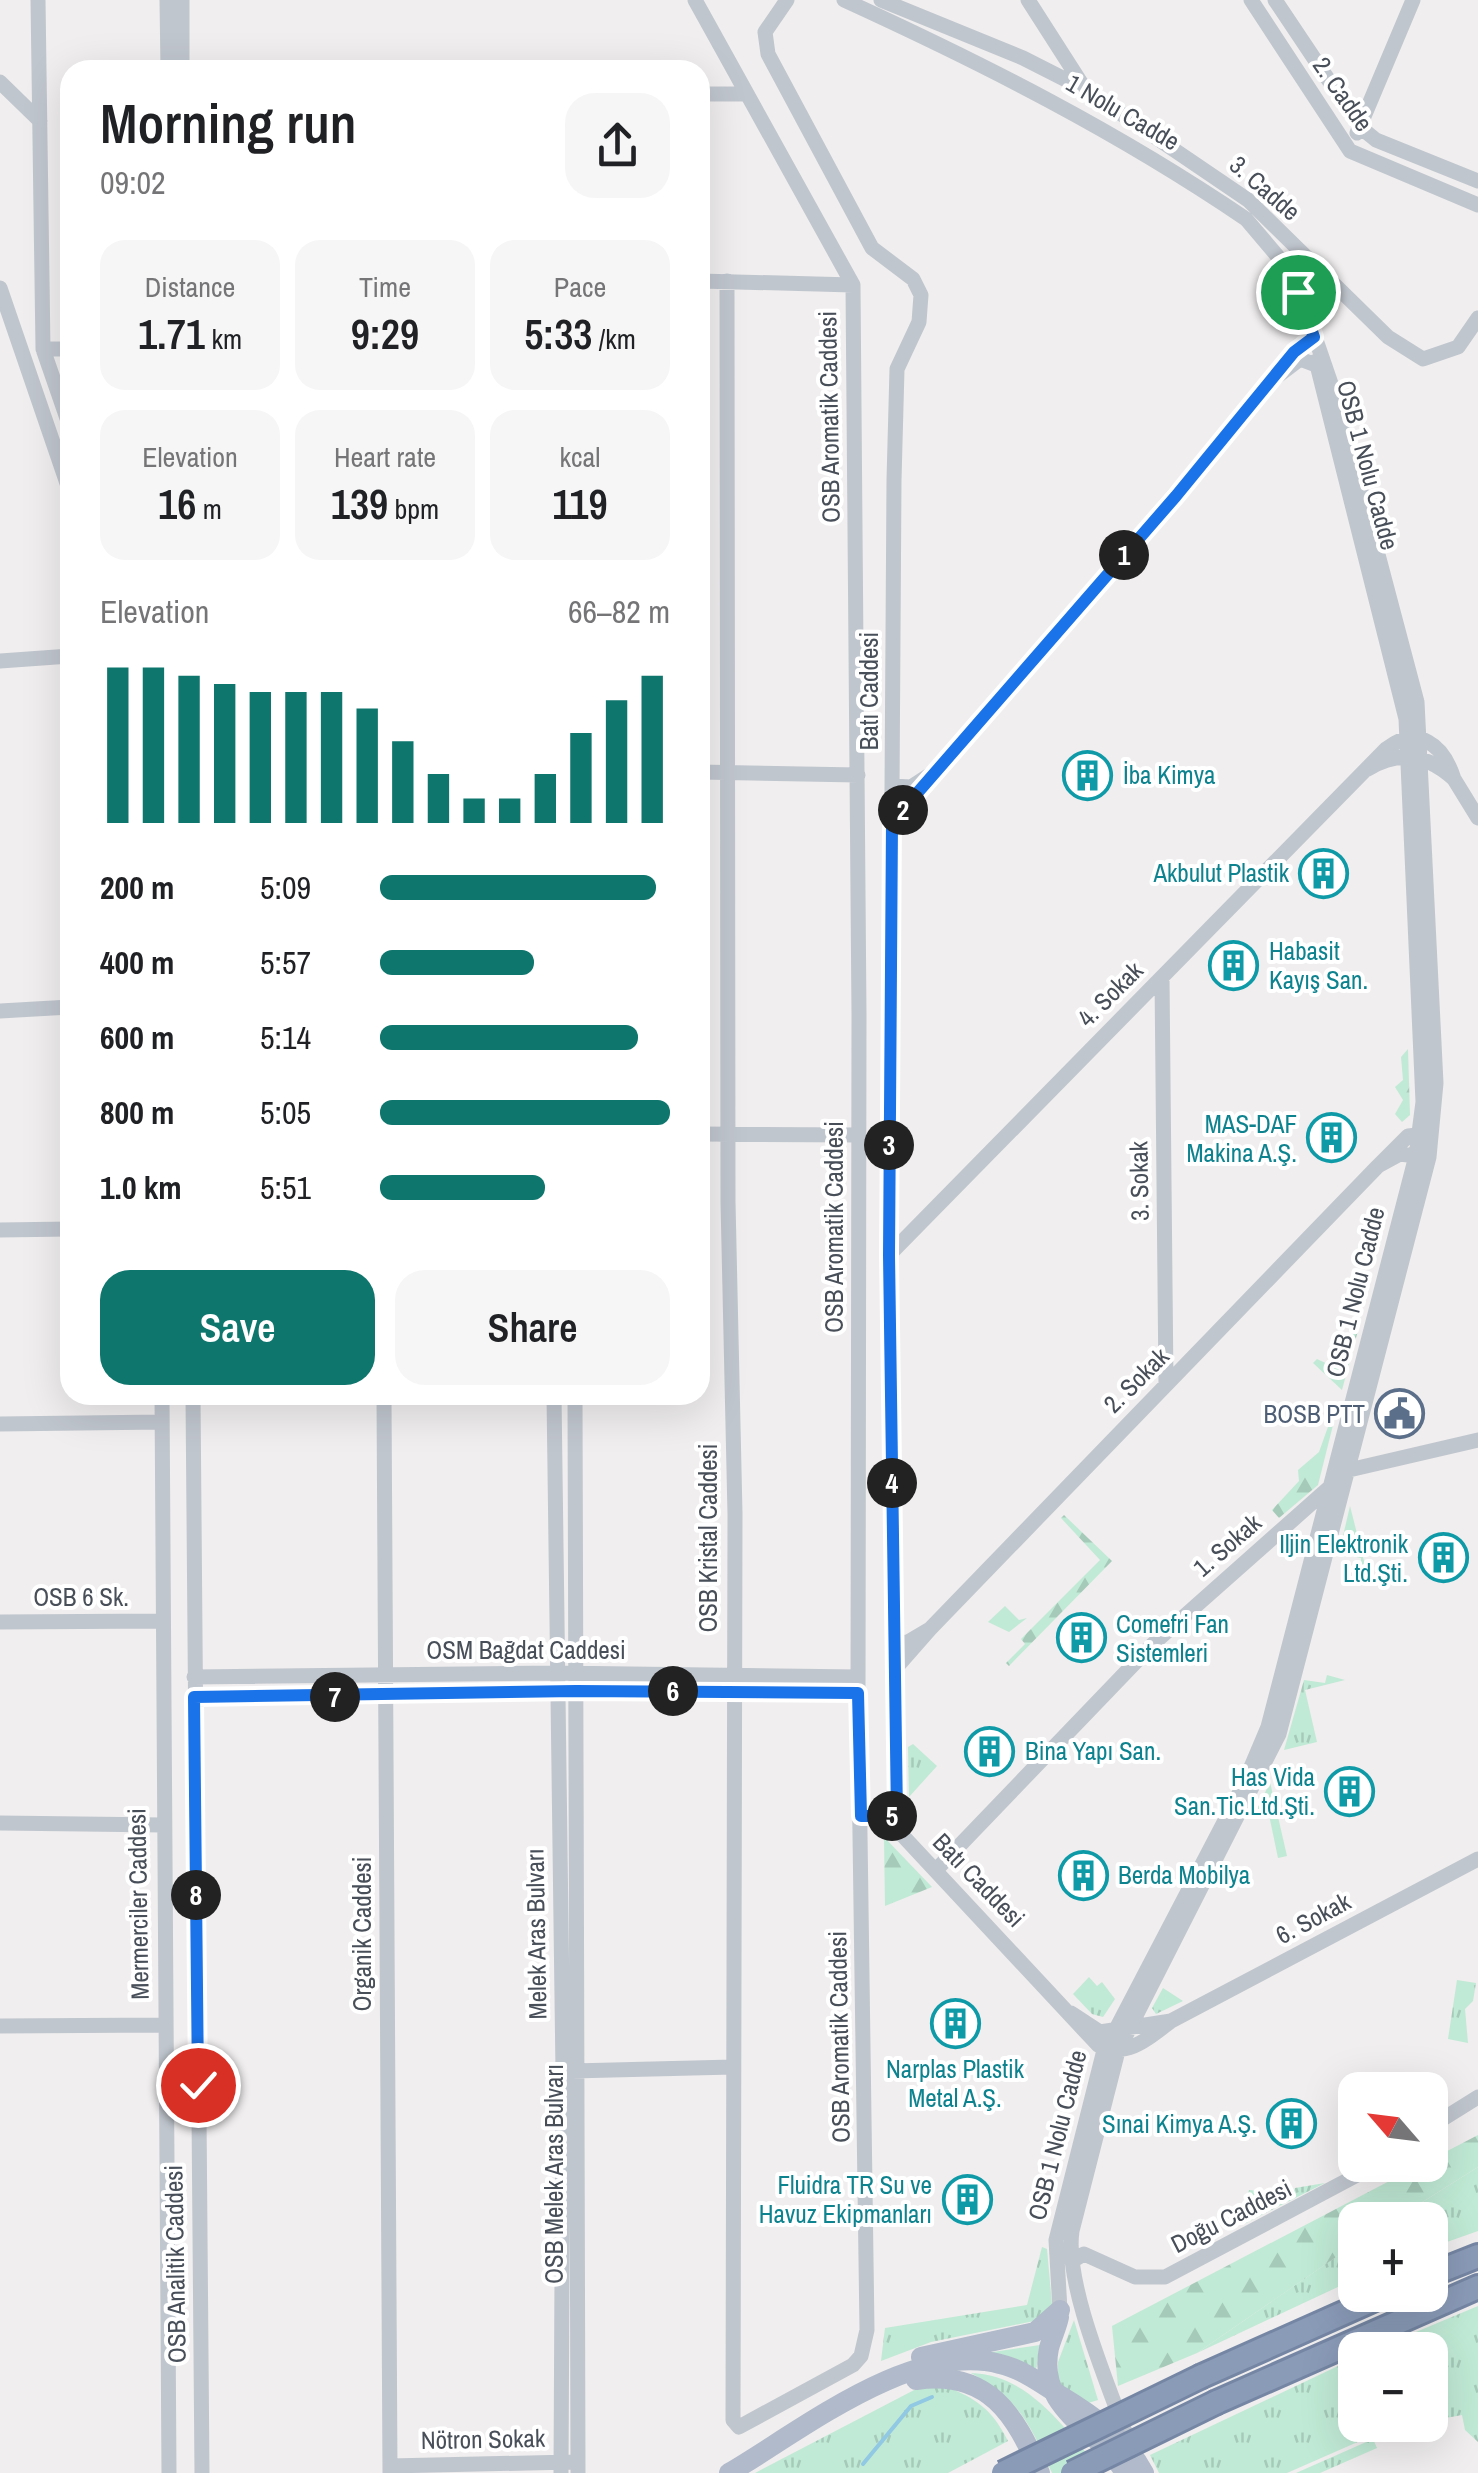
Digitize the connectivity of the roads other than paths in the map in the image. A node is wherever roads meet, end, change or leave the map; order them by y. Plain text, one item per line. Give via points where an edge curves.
1 (38, 0) edge
2 (167, 0) edge
3 (182, 0) edge
4 (695, 0) edge
5 (787, 0) edge
6 (844, 0) edge
7 (881, 0) edge
8 (1028, 0) edge
9 (1251, 0) edge
10 (1275, 0) edge
11 (1413, 0) edge
12 (168, 60) edge
13 (182, 60) edge
14 (0, 82) edge
15 (1086, 90) junction
16 (710, 94) edge
17 (747, 94) junction
18 (40, 121) junction
19 (1360, 128) junction
20 (1350, 151) junction
21 (1478, 181) edge
22 (1230, 187) junction
23 (1478, 205) edge
24 (1246, 219) junction
25 (727, 281) junction
26 (710, 282) edge
27 (853, 285) junction
28 (0, 288) edge
29 (1478, 318) edge
30 (1314, 337) junction
31 (44, 349) junction
32 (60, 349) edge
33 (1316, 365) junction
34 (1275, 378) junction
35 (60, 397) edge
36 (60, 463) edge
37 (60, 657) edge
38 (0, 661) edge
39 (1414, 737) junction
40 (1415, 757) junction
41 (1368, 769) junction
42 (729, 771) junction
43 (710, 772) edge
44 (934, 772) junction
45 (858, 774) junction
46 (1454, 778) junction
47 (893, 786) junction
48 (1478, 818) edge
49 (892, 822) junction
50 (1162, 977) junction
51 (60, 1009) edge
52 (0, 1012) edge
53 (710, 1134) edge
54 (728, 1134) junction
55 (859, 1135) junction
56 (1427, 1136) junction
57 (1416, 1156) junction
58 (1378, 1166) junction
59 (60, 1229) edge
60 (0, 1230) edge
61 (889, 1255) junction
62 (1166, 1385) junction
63 (162, 1405) edge
64 (193, 1405) edge
65 (384, 1405) edge
66 (554, 1405) edge
67 (574, 1405) edge
68 (162, 1422) junction
69 (0, 1424) edge
70 (1478, 1440) edge
71 (1340, 1478) junction
72 (1299, 1515) junction
73 (1324, 1516) junction
74 (162, 1621) junction
75 (0, 1622) edge
76 (930, 1629) junction
77 (894, 1644) junction
78 (894, 1670) junction
79 (556, 1673) junction
80 (575, 1673) junction
81 (385, 1676) junction
82 (734, 1684) junction
83 (858, 1685) junction
84 (194, 1688) junction
85 (576, 1691) junction
86 (162, 1692) junction
87 (557, 1692) junction
88 (386, 1697) junction
89 (861, 1816) junction
90 (897, 1816) junction
91 (0, 1823) edge
92 (162, 1825) junction
93 (1478, 1859) edge
94 (936, 1870) junction
95 (1071, 2012) junction
96 (1171, 2021) junction
97 (165, 2025) junction
98 (0, 2026) edge
99 (1119, 2031) junction
100 (1112, 2050) junction
101 (733, 2067) junction
102 (571, 2072) junction
103 (1478, 2097) edge
104 (1448, 2116) edge
105 (1344, 2182) edge
106 (1065, 2233) junction
107 (1478, 2256) edge
108 (1103, 2260) junction
109 (1072, 2261) junction
110 (1448, 2268) edge
111 (1478, 2288) edge
112 (1060, 2310) junction
113 (1346, 2312) edge
114 (1053, 2391) junction
115 (861, 2395) junction
116 (744, 2427) joint
117 (570, 2467) edge
118 (1132, 2468) edge
119 (390, 2470) edge
120 (169, 2473) edge
121 (202, 2473) edge
122 (728, 2473) edge
123 (1002, 2473) edge
124 (1040, 2473) edge
125 (1072, 2473) edge

1 - 18 street
2 - 12 street
3 - 13 street
4 - 17 street, OSB Aromatik Caddesi
5 - 47 street, Batı Caddesi via 764,38 768,54 870,244 914,279 921,295 921,315 897,369
6 - 24 street, 1 Nolu Cadde via 1078,114
7 - 15 street, 3. Cadde
8 - 15 street
9 - 20 street, 2. Cadde
10 - 19 street, 2. Cadde
11 - 19 street
14 - 18 street
15 - 22 street, 3. Cadde
16 - 17 street
17 - 27 street, OSB Aromatik Caddesi
18 - 31 street
19 - 20 street
19 - 21 street, 2. Cadde
20 - 23 street, 2. Cadde
22 - 24 street
22 - 29 street, 3. Cadde via 1388,337 1423,360 1458,347
24 - 30 street, 1 Nolu Cadde via 1288,270
25 - 26 street
25 - 27 street
25 - 42 street, OSB Kristal Caddesi
27 - 45 street, OSB Aromatik Caddesi
28 - 36 street
30 - 33 street, OSB 1 Nolu Cadde
30 - 34 street
30 - 39 street, OSB 1 Nolu Cadde via 1399,626
31 - 32 street
31 - 35 street
33 - 34 street via 1300,359
33 - 39 street, OSB 1 Nolu Cadde
34 - 44 street
37 - 38 street
39 - 40 street, OSB 1 Nolu Cadde
39 - 41 street, 4. Sokak via 1386,749
39 - 46 street via 1439,750
40 - 41 street via 1394,755
40 - 46 street
40 - 56 street, OSB 1 Nolu Cadde via 1436,1072
41 - 50 street, 4. Sokak
42 - 43 street
42 - 45 street
42 - 54 street, OSB Kristal Caddesi
44 - 47 street via 911,787
44 - 49 street
45 - 55 street, OSB Aromatik Caddesi
46 - 48 street
47 - 49 street, Batı Caddesi
49 - 61 street, Batı Caddesi
50 - 61 street, 4. Sokak
50 - 62 street, 3. Sokak
51 - 52 street
53 - 54 street
54 - 55 street
54 - 82 street, OSB Kristal Caddesi
55 - 83 street, OSB Aromatik Caddesi
56 - 57 street, OSB 1 Nolu Cadde
56 - 58 street, 2. Sokak via 1401,1141
56 - 71 street, OSB 1 Nolu Cadde
57 - 58 street via 1400,1154
57 - 71 street, OSB 1 Nolu Cadde
58 - 62 street, 2. Sokak
59 - 60 street
61 - 77 street, Batı Caddesi
62 - 76 street, 2. Sokak
63 - 68 street, Mermerciler Caddesi
64 - 84 street, OSB Analitik Caddesi
65 - 81 street, Organik Caddesi
66 - 79 street, Melek Aras Bulvarı
67 - 80 street, OSB Melek Aras Bulvarı
68 - 69 street
68 - 74 street, Mermerciler Caddesi
70 - 71 street
71 - 72 street, 1. Sokak
71 - 73 street, OSB 1 Nolu Cadde
71 - 99 street, OSB 1 Nolu Cadde via 1274,1749
72 - 73 street, 1. Sokak
72 - 94 street, 1. Sokak via 1152,1644
73 - 99 street, OSB 1 Nolu Cadde via 1258,1755
74 - 75 street, OSB 6 Sk.
74 - 86 street, Mermerciler Caddesi
76 - 77 street, 2. Sokak
76 - 78 street, 2. Sokak
77 - 78 street, Batı Caddesi
78 - 90 street, Batı Caddesi
79 - 80 street, OSM Bağdat Caddesi
79 - 81 street, OSM Bağdat Caddesi
79 - 87 street, Melek Aras Bulvarı
80 - 82 street, OSM Bağdat Caddesi
80 - 85 street, OSB Melek Aras Bulvarı
81 - 84 street, OSM Bağdat Caddesi
81 - 88 street, Organik Caddesi
82 - 83 street, OSM Bağdat Caddesi
82 - 85 street, OSM Bağdat Caddesi
82 - 101 street, OSB Kristal Caddesi
83 - 89 street, OSB Aromatik Caddesi
84 - 86 street
84 - 88 street, OSM Bağdat Caddesi
84 - 121 street, OSB Analitik Caddesi
85 - 87 street, OSM Bağdat Caddesi
85 - 102 street, OSB Melek Aras Bulvarı
86 - 92 street, Mermerciler Caddesi
87 - 88 street, OSM Bağdat Caddesi
87 - 102 street, Melek Aras Bulvarı
88 - 119 street, Organik Caddesi
89 - 90 street
89 - 116 street, OSB Aromatik Caddesi via 866,2342 853,2365
90 - 94 street, Batı Caddesi via 904,1837
91 - 92 street
92 - 97 street, Mermerciler Caddesi
93 - 96 street, 6. Sokak
94 - 95 street, Batı Caddesi
95 - 99 street, Batı Caddesi via 1097,2031
95 - 100 street, Batı Caddesi
96 - 99 street, 6. Sokak
96 - 100 street, 6. Sokak via 1136,2046
97 - 98 street
97 - 120 street, Mermerciler Caddesi
99 - 100 street, OSB 1 Nolu Cadde
100 - 106 street, OSB 1 Nolu Cadde
101 - 102 street
101 - 116 street, OSB Kristal Caddesi via 733,2420
102 - 117 street, OSB Melek Aras Bulvarı
103 - 104 street
105 - 108 street, Doğu Caddesi via 1165,2277 1143,2279
106 - 108 street, Doğu Caddesi
106 - 109 street, OSB 1 Nolu Cadde
106 - 112 street, OSB 1 Nolu Cadde via 1054,2262
107 - 110 highway
108 - 109 street, Doğu Caddesi via 1084,2254
109 - 118 street, OSB 1 Nolu Cadde
111 - 125 highway, bridge
112 - 114 main road, OSB 1 Nolu Cadde via 1050,2348
112 - 115 main road via 1035,2332 900,2366
113 - 123 highway, bridge
114 - 115 main road via 1000,2364 961,2362 910,2371
114 - 118 main road via 1102,2424
115 - 122 main road
115 - 124 main road via 930,2378 978,2388 1013,2416
117 - 119 street, Nötron Sokak

